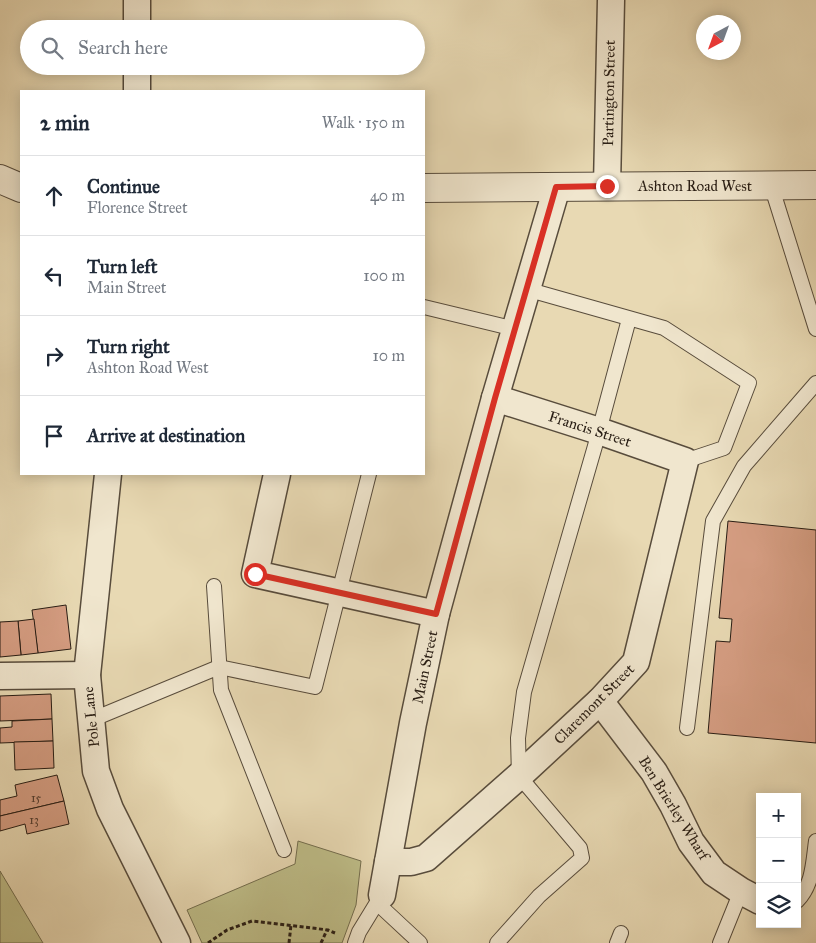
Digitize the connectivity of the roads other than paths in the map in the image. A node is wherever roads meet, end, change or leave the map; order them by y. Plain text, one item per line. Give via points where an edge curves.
1 (137, 0) edge
2 (612, 0) edge
3 (137, 20) edge
4 (136, 75) edge
5 (136, 90) edge
6 (0, 179) edge
7 (771, 185) junction
8 (816, 185) edge
9 (607, 186) junction
10 (556, 187) junction
11 (20, 188) edge
12 (425, 188) edge
13 (526, 290) junction
14 (425, 307) edge
15 (629, 318) junction
16 (816, 329) edge
17 (515, 330) junction
18 (816, 383) edge
19 (495, 398) junction
20 (599, 431) junction
21 (685, 461) junction
22 (108, 475) edge
23 (276, 475) edge
24 (368, 475) edge
25 (214, 586) dead end
26 (338, 593) junction
27 (436, 614) junction
28 (219, 667) junction
29 (87, 675) junction
30 (0, 676) edge
31 (600, 701) junction
32 (91, 720) junction
33 (687, 728) dead end
34 (518, 776) junction
35 (816, 841) edge
36 (284, 850) dead end
37 (388, 862) junction
38 (750, 896) edge
39 (801, 897) edge
40 (379, 899) junction
41 (177, 943) edge
42 (355, 943) edge
43 (420, 943) edge
44 (497, 943) edge
45 (720, 943) edge

1 - 3 street
2 - 9 street, Partington Street
4 - 5 street
6 - 11 street
7 - 8 street, Ashton Road West
7 - 9 street, Ashton Road West
7 - 16 lane
9 - 10 street, Ashton Road West
10 - 12 street, Ashton Road West
10 - 13 street, Main Street
13 - 15 lane
13 - 17 street, Main Street
14 - 17 lane
15 - 20 lane
15 - 21 lane via 664,328 749,383 724,448
17 - 19 street, Main Street
18 - 33 lane via 744,466 713,521
19 - 20 street, Francis Street
19 - 27 street, Main Street
20 - 21 street, Francis Street
20 - 34 lane via 524,692 518,738
21 - 31 street, Claremont Street via 636,662
22 - 29 street, Pole Lane
23 - 26 street via 255,574
24 - 26 lane
25 - 28 lane
26 - 27 street
26 - 28 lane via 315,687
27 - 37 street, Main Street
28 - 32 lane
28 - 36 lane via 221,690
29 - 30 street
29 - 32 street, Pole Lane
31 - 34 street, Claremont Street
31 - 38 street, Ben Brierley Wharf via 654,772 691,842 714,873
32 - 41 street, Pole Lane via 96,771 110,809
34 - 37 street, Claremont Street via 426,858
34 - 44 lane via 580,848 582,858 540,896
35 - 39 lane via 808,885
37 - 40 street, Main Street
38 - 45 lane
40 - 42 lane, Main Street
40 - 43 lane

